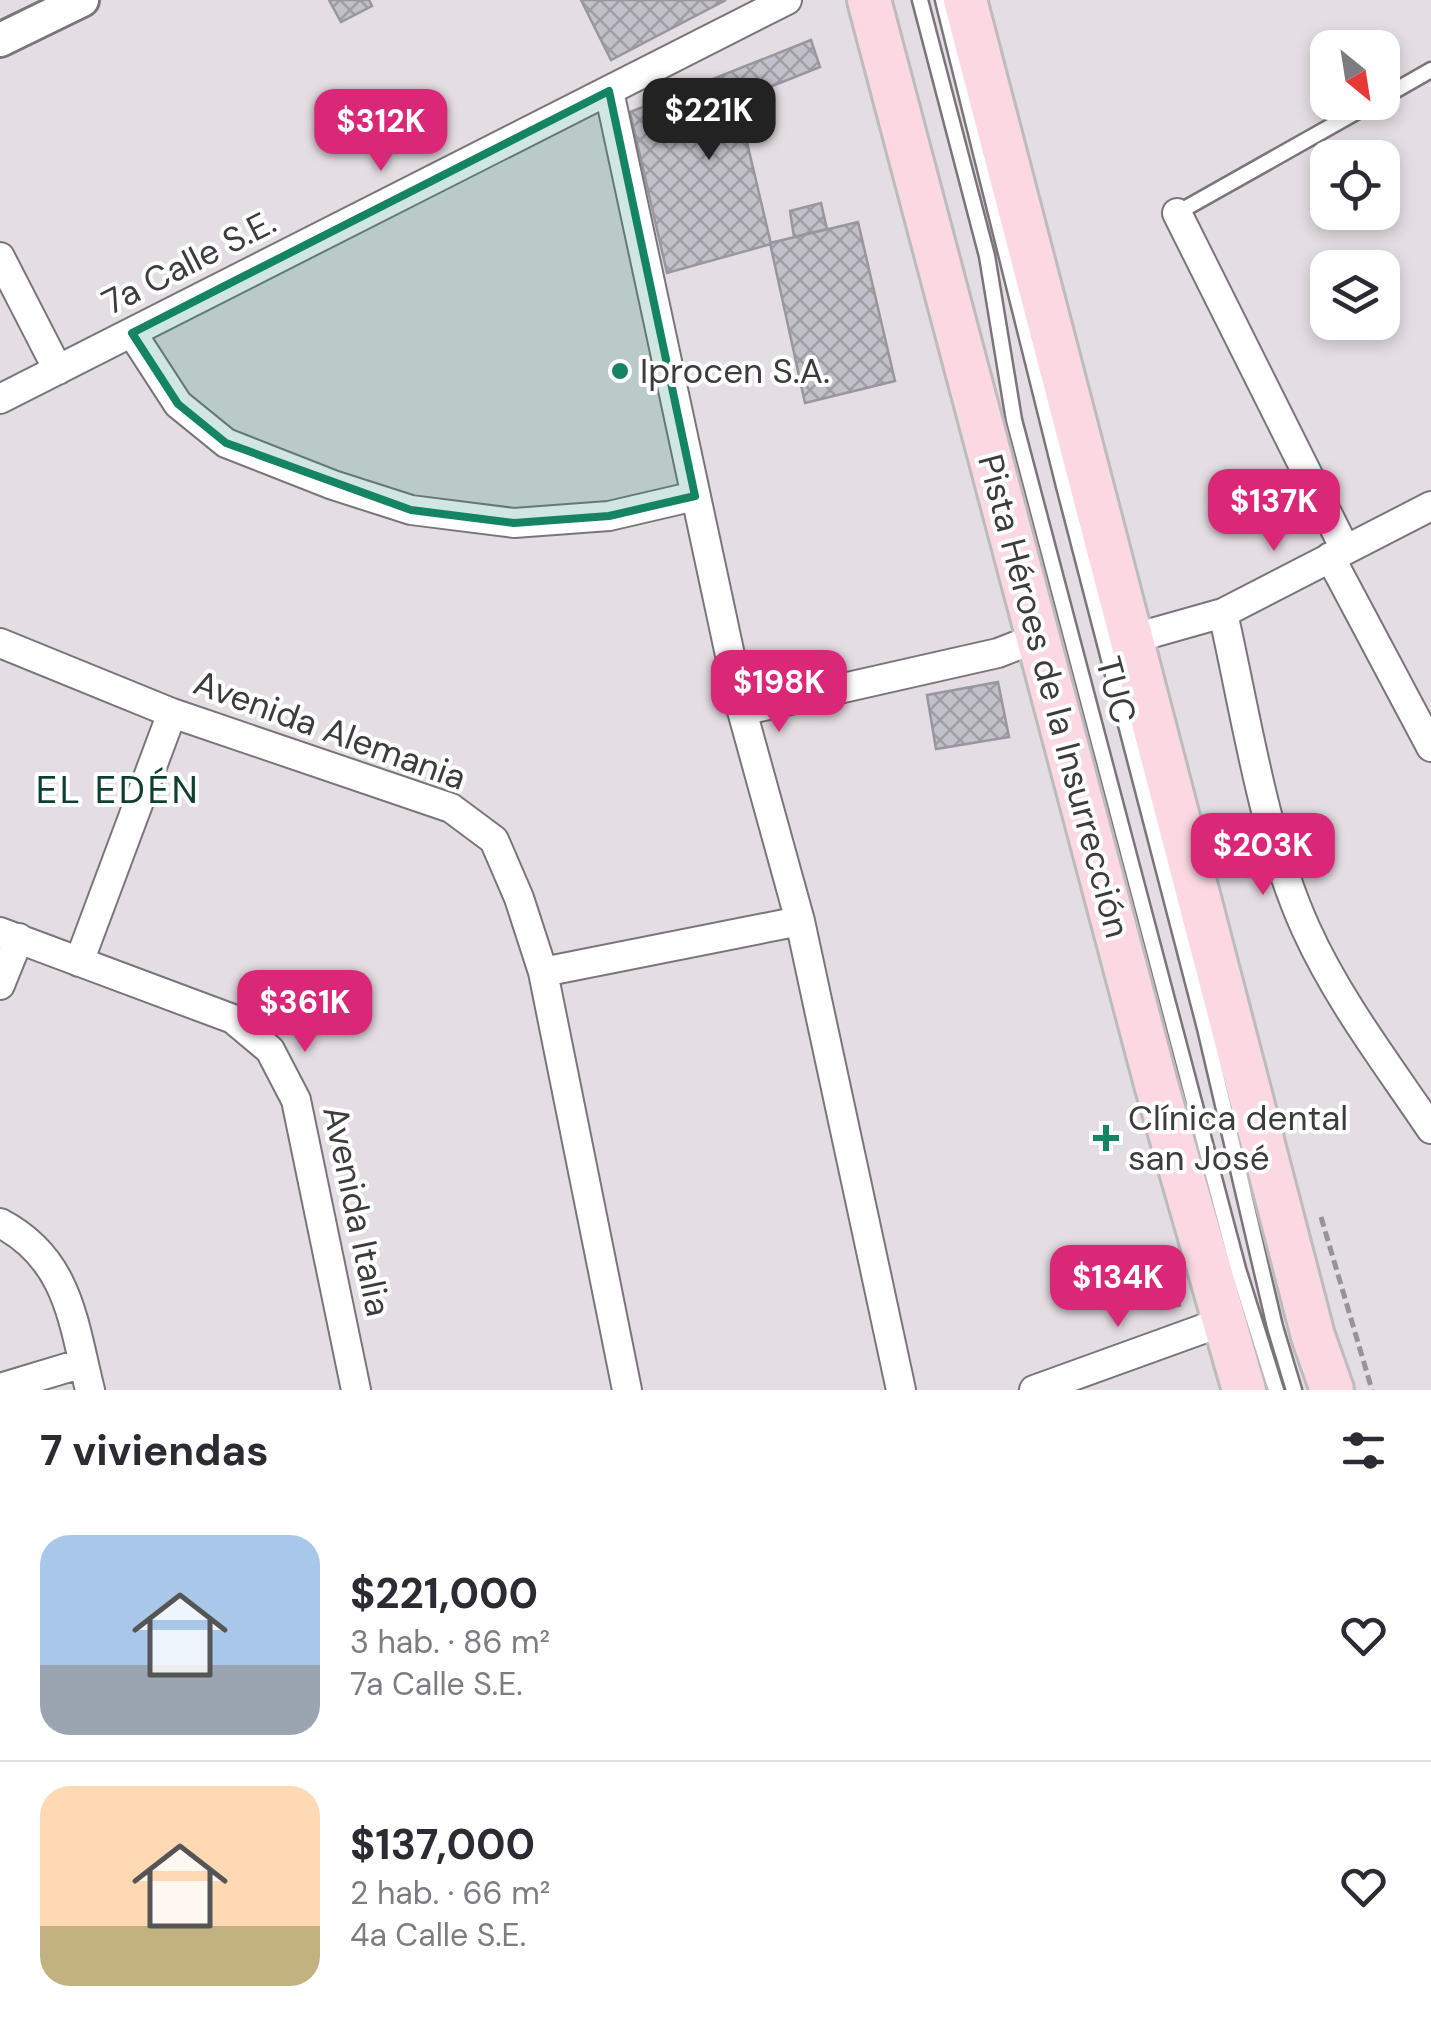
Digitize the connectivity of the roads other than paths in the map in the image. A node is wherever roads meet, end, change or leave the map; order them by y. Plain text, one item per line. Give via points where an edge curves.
1 (82, 0) edge
2 (787, 0) edge
3 (868, 0) edge
4 (920, 0) edge
5 (943, 0) edge
6 (964, 0) edge
7 (0, 40) edge
8 (1431, 70) edge
9 (1400, 88) edge
10 (609, 91) junction
11 (1342, 120) edge
12 (1177, 213) joint
13 (0, 257) edge
14 (132, 333) junction
15 (58, 370) junction
16 (0, 399) edge
17 (695, 496) junction
18 (1431, 506) edge
19 (1338, 553) junction
20 (1223, 613) junction
21 (1039, 637) junction
22 (1130, 639) junction
23 (0, 643) edge
24 (172, 712) junction
25 (742, 712) junction
26 (1431, 747) edge
27 (800, 921) junction
28 (9, 935) edge
29 (79, 962) junction
30 (543, 972) junction
31 (0, 985) edge
32 (1431, 1130) edge
33 (0, 1223) edge
34 (1222, 1322) junction
35 (86, 1377) edge
36 (0, 1388) edge
37 (356, 1390) edge
38 (626, 1390) edge
39 (901, 1390) edge
40 (1034, 1390) edge
41 (1244, 1390) edge
42 (1276, 1390) edge
43 (1294, 1390) edge
44 (1332, 1390) edge

1 - 7 street
2 - 10 street, 7a Calle S.E.
3 - 21 main road, Pista Héroes de la Insurrección
4 - 42 lane, TUC via 987,256 1014,420 1238,1269
5 - 43 lane, TUC
6 - 22 main road
8 - 9 lane
10 - 14 street, 7a Calle S.E.
10 - 17 street
11 - 12 lane
12 - 19 street
13 - 15 street
14 - 15 street, 7a Calle S.E.
14 - 17 street via 178,404 226,442 411,510 514,523 609,516
15 - 16 street, 7a Calle S.E.
17 - 25 street
18 - 19 street
19 - 20 street
19 - 26 street
20 - 22 street
20 - 32 street via 1277,852 1306,930
21 - 25 street via 998,653
21 - 34 main road, Pista Héroes de la Insurrección
22 - 44 main road
23 - 24 street, Avenida Alemania
24 - 29 street
24 - 30 street, Avenida Alemania via 451,808 494,840
25 - 27 street
27 - 30 street
27 - 39 street
28 - 29 street, Avenida Italia
28 - 31 street
29 - 37 street, Avenida Italia via 234,1019 270,1050 296,1100
30 - 38 street, Avenida Alemania
33 - 35 street via 51,1264 68,1300
34 - 40 street
34 - 41 main road, Pista Héroes de la Insurrección
35 - 36 street

